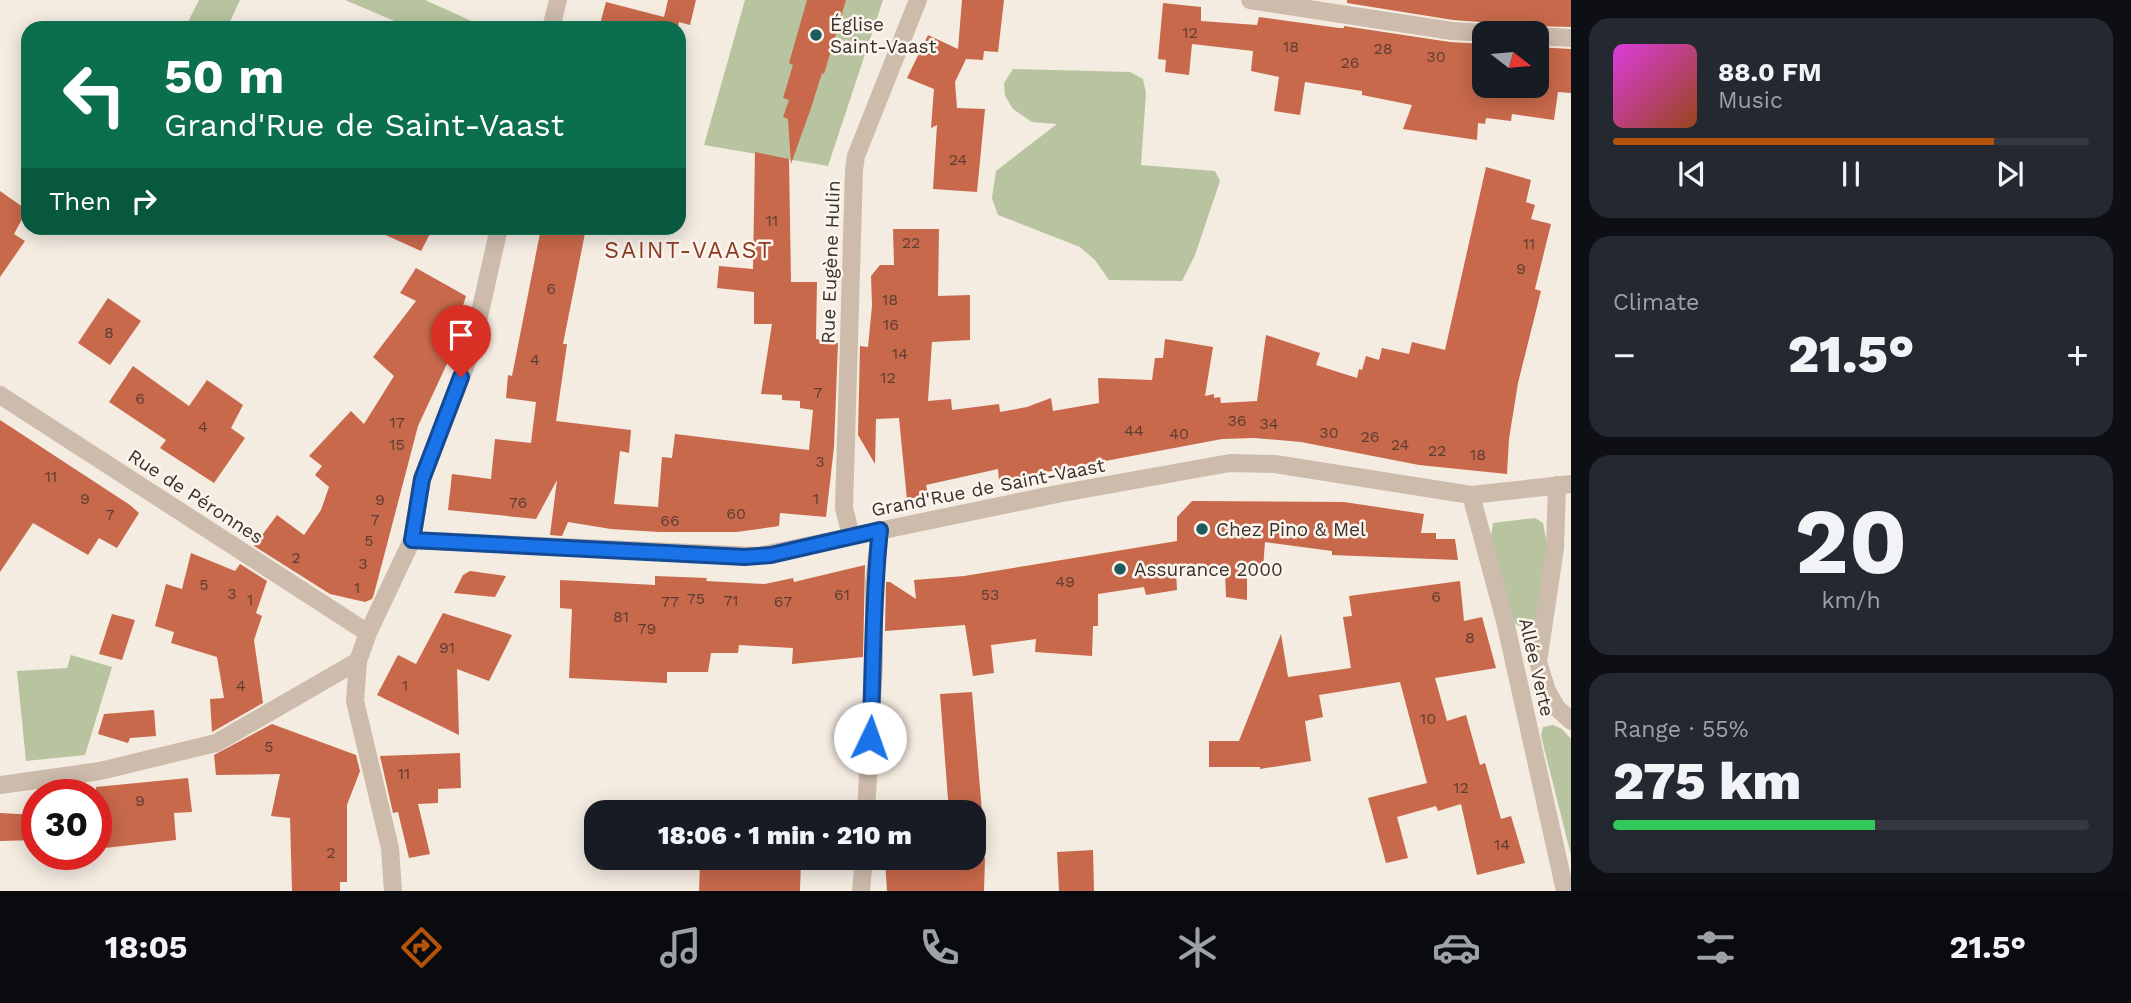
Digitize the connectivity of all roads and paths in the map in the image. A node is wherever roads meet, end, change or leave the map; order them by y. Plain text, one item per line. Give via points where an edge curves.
1 (558, 0) edge
2 (918, 0) edge
3 (1250, 0) edge
4 (553, 21) edge
5 (1472, 32) edge
6 (1549, 37) edge
7 (1571, 38) edge
8 (497, 235) edge
9 (0, 395) edge
10 (1564, 484) edge
11 (1471, 495) junction
12 (880, 530) junction
13 (851, 536) junction
14 (412, 540) junction
15 (368, 632) junction
16 (358, 661) junction
17 (1571, 721) edge
18 (0, 785) edge
19 (867, 800) edge
20 (863, 870) edge
21 (393, 891) edge
22 (861, 891) edge
23 (1565, 891) edge

1 - 4 street
2 - 13 street, Rue Eugène Hulin via 854,170 844,508
3 - 5 street
6 - 7 street
8 - 14 street via 471,352 422,479
9 - 15 street, Rue de Péronnes
10 - 11 street, Grand'Rue de Saint-Vaast
10 - 17 street, Allée Verte via 1538,662 1547,691
11 - 12 street, Grand'Rue de Saint-Vaast via 1275,464 1230,463
11 - 23 street, Allée Verte via 1505,621
12 - 13 street, Grand'Rue de Saint-Vaast
12 - 19 street
13 - 14 street, Grand'Rue de Saint-Vaast via 745,557
14 - 15 street
15 - 16 street
16 - 18 street via 216,743 100,771
16 - 21 street via 355,701 390,848
20 - 22 street

